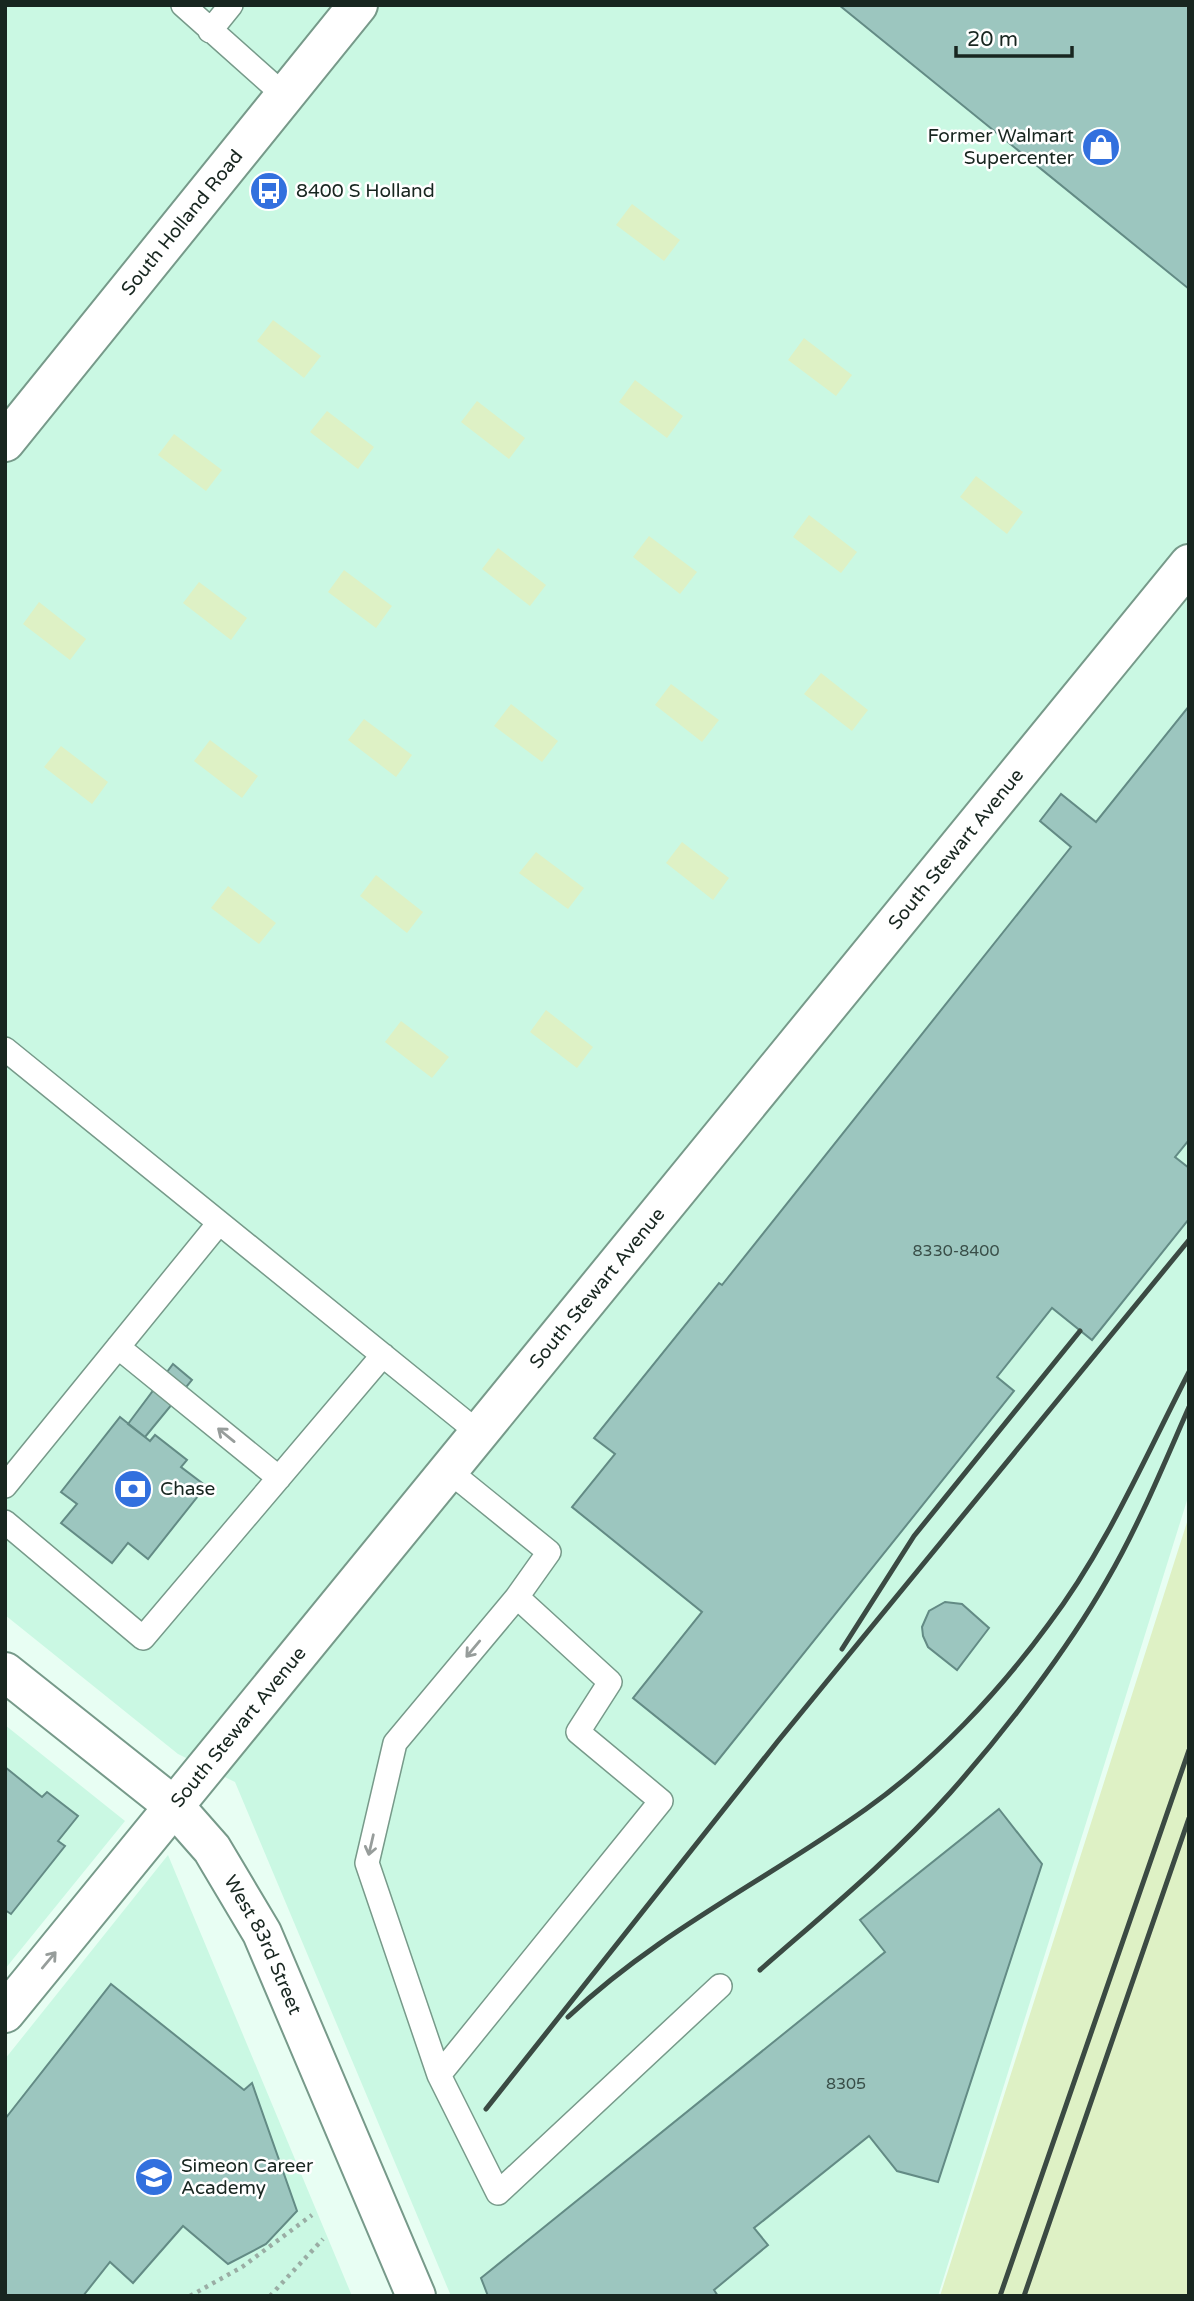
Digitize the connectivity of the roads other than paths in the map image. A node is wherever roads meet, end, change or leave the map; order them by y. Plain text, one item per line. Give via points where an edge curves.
1 (183, 5) edge
2 (231, 5) edge
3 (358, 5) edge
4 (211, 31) junction
5 (285, 96) junction
6 (5, 442) edge
7 (1189, 564) edge
8 (5, 1049) edge
9 (219, 1223) junction
10 (118, 1348) junction
11 (383, 1355) junction
12 (480, 1434) junction
13 (449, 1471) junction
14 (279, 1478) junction
15 (5, 1486) edge
16 (5, 1522) edge
17 (517, 1597) junction
18 (5, 1672) edge
19 (175, 1807) junction
20 (720, 1986) dead end
21 (5, 2013) edge
22 (439, 2075) junction
23 (416, 2296) edge

1 - 4 lane
2 - 4 lane
3 - 5 street, South Holland Road
4 - 5 lane
5 - 6 street, South Holland Road
7 - 12 street, South Stewart Avenue
8 - 9 lane
9 - 10 lane
9 - 11 lane
14 -> 10 lane
10 - 15 lane
11 - 12 lane
11 - 14 lane
12 - 13 street, South Stewart Avenue
13 - 17 lane via 549,1552
13 - 19 street, South Stewart Avenue
14 - 16 lane via 143,1638
17 -> 22 lane via 395,1742 367,1863
17 - 22 lane via 610,1682 578,1732 661,1801
18 - 19 street, West 83rd Street
21 -> 19 street, South Stewart Avenue
19 - 23 street, West 83rd Street via 212,1849 262,1933
20 - 22 lane via 498,2193

